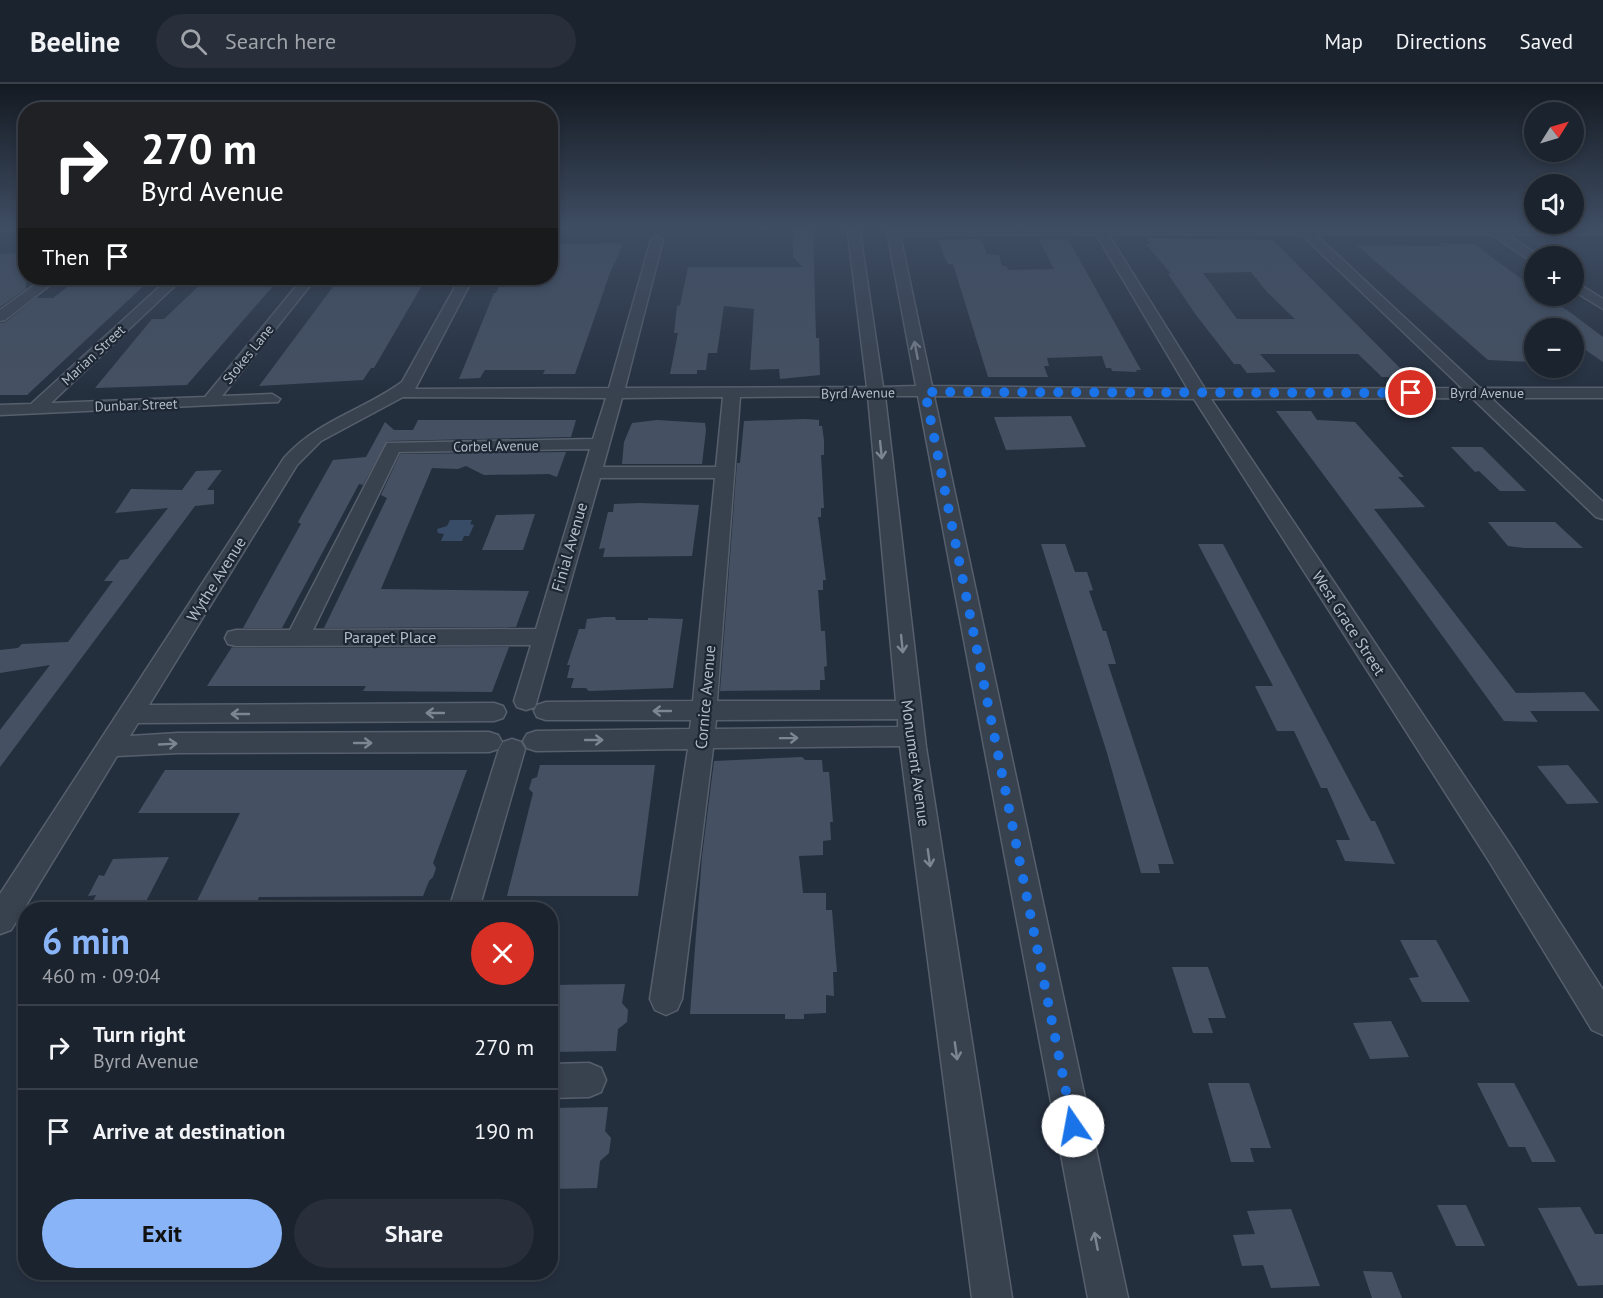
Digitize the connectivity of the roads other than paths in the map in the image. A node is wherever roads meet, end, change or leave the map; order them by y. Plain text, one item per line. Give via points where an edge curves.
1 (645, 283) edge
2 (861, 283) edge
3 (903, 283) edge
4 (1132, 283) edge
5 (1359, 283) edge
6 (43, 285) edge
7 (168, 285) edge
8 (304, 285) edge
9 (462, 285) edge
10 (1584, 292) edge
11 (1603, 305) edge
12 (0, 317) edge
13 (400, 392) junction
14 (876, 392) junction
15 (925, 392) junction
16 (1474, 392) junction
17 (732, 393) junction
18 (1603, 393) edge
19 (615, 394) junction
20 (1202, 394) junction
21 (272, 399) dead end
22 (209, 402) junction
23 (36, 408) junction
24 (0, 410) edge
25 (600, 444) junction
26 (591, 472) junction
27 (725, 473) junction
28 (1603, 513) edge
29 (298, 637) junction
30 (544, 637) junction
31 (236, 638) dead end
32 (536, 706) junction
33 (704, 711) junction
34 (494, 712) junction
35 (130, 714) junction
36 (910, 723) junction
37 (702, 739) junction
38 (512, 744) junction
39 (109, 747) junction
40 (466, 902) edge
41 (0, 920) edge
42 (666, 999) dead end
43 (1603, 1019) edge
44 (589, 1080) dead end
45 (558, 1081) edge
46 (992, 1298) edge
47 (1108, 1298) edge

1 - 19 street, Finial Avenue
2 - 14 street, Monument Avenue
15 -> 3 street
4 - 20 street, West Grace Street
5 - 16 street
6 - 12 street
7 - 23 street, Marian Street
8 - 22 street, Stokes Lane
9 - 13 street, Wythe Avenue via 414,379
10 - 11 street
13 - 19 street, Byrd Avenue
13 - 35 street, Wythe Avenue via 315,437 299,452
14 - 15 street, Byrd Avenue
14 - 17 street, Byrd Avenue
14 -> 36 street, Monument Avenue
15 - 20 street, Byrd Avenue
47 -> 15 street
16 - 18 street, Byrd Avenue
16 - 20 street, Byrd Avenue
16 - 28 street
17 - 19 street, Byrd Avenue
17 - 27 street, Cornice Avenue
19 - 25 street, Finial Avenue
20 - 43 street, West Grace Street
21 - 22 street, Dunbar Street
22 - 23 street, Dunbar Street
23 - 24 street, Dunbar Street
25 - 26 street, Finial Avenue
25 - 29 street, Corbel Avenue via 393,447
26 - 27 street
26 - 30 street, Finial Avenue
27 - 33 street, Cornice Avenue
29 - 30 street, Parapet Place
29 - 31 street, Parapet Place
30 - 32 street, Finial Avenue
33 -> 32 street
32 - 34 street via 508,704
32 - 38 street, Finial Avenue via 548,718 547,726
33 - 36 street
33 - 37 street, Cornice Avenue
34 -> 35 street
34 - 38 street via 484,728
35 - 39 street, Wythe Avenue
37 -> 36 street
36 -> 46 street, Monument Avenue
38 -> 37 street
37 - 42 street, Cornice Avenue
39 -> 38 street via 178,743
38 - 40 street
39 - 41 street, Wythe Avenue
44 - 45 street

